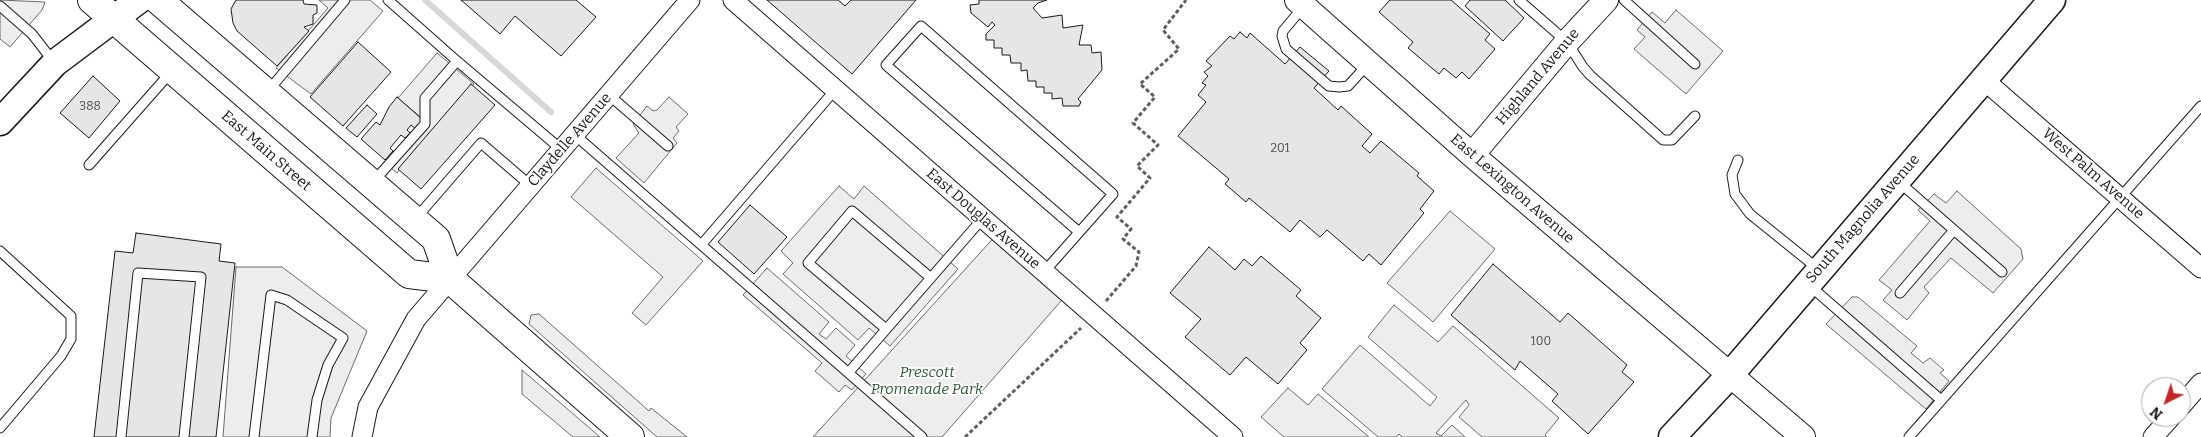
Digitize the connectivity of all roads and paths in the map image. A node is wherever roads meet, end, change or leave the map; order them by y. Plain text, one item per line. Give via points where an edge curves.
1 (92, 0) edge
2 (139, 0) edge
3 (158, 0) edge
4 (345, 0) edge
5 (388, 0) edge
6 (690, 0) edge
7 (733, 0) edge
8 (1186, 0) edge
9 (1519, 0) edge
10 (1606, 0) edge
11 (1624, 0) edge
12 (2052, 0) edge
13 (1300, 3) edge
14 (0, 6) edge
15 (113, 19) junction
16 (1567, 42) junction
17 (457, 61) junction
18 (55, 63) junction
19 (1369, 63) junction
20 (1695, 64) dead end
21 (173, 70) junction
22 (1984, 80) junction
23 (836, 90) junction
24 (266, 93) junction
25 (609, 95) junction
26 (2201, 106) edge
27 (1695, 116) dead end
28 (0, 122) edge
29 (575, 135) junction
30 (668, 146) dead end
31 (562, 150) junction
32 (1472, 155) junction
33 (1738, 160) dead end
34 (89, 165) dead end
35 (1897, 180) junction
36 (372, 184) junction
37 (531, 186) junction
38 (2121, 198) junction
39 (983, 218) junction
40 (414, 220) junction
41 (1954, 230) junction
42 (1079, 232) junction
43 (702, 244) junction
44 (0, 252) edge
45 (2201, 268) edge
46 (1044, 272) junction
47 (2002, 272) dead end
48 (1813, 276) junction
49 (930, 278) junction
50 (450, 280) junction
51 (1900, 293) dead end
52 (1094, 316) junction
53 (886, 330) junction
54 (849, 372) junction
55 (1729, 376) junction
56 (2201, 383) edge
57 (2191, 394) edge
58 (1941, 400) junction
59 (2162, 427) edge
60 (0, 428) edge
61 (121, 437) edge
62 (184, 437) edge
63 (254, 437) edge
64 (312, 437) edge
65 (362, 437) edge
66 (630, 437) edge
67 (922, 437) edge
68 (965, 437) edge
69 (1233, 437) edge
70 (1672, 437) edge
71 (1803, 437) edge
72 (1910, 437) edge
73 (2153, 437) edge

1 - 15 main road, East Main Street
2 - 15 main road
3 - 24 main road
4 - 24 lane
5 - 17 lane
6 - 25 street, Claydelle Avenue
7 - 23 street, East Douglas Avenue
8 - 52 path via 1162,30 1179,49 1140,84 1155,97 1133,123 1158,146 1137,166 1150,178 1118,217 1131,229 1123,239 1139,252 1136,266
9 - 16 lane
10 - 16 street, Highland Avenue
11 - 20 lane
12 - 22 main road, South Magnolia Avenue
13 - 19 street, East Lexington Avenue
13 - 19 lane via 1283,30 1286,49 1329,86 1339,88 1348,86
14 - 18 lane via 32,34
15 - 18 main road
15 - 21 main road, East Main Street
16 - 27 lane via 1583,67 1663,140 1672,140
16 - 32 street, Highland Avenue
17 - 31 lane
17 - 36 lane via 426,98 425,124
18 - 28 main road
19 - 32 street, East Lexington Avenue
21 - 34 lane
21 - 50 main road, East Main Street via 409,274
22 - 35 main road, South Magnolia Avenue
22 - 38 street, West Palm Avenue
23 - 39 street, East Douglas Avenue
23 - 43 lane
24 - 36 main road
25 - 29 street, Claydelle Avenue
25 - 30 lane
26 - 38 lane
29 - 31 street, Claydelle Avenue
29 - 43 lane
31 - 37 street, Claydelle Avenue
32 - 55 street, East Lexington Avenue
33 - 48 lane via 1732,176 1735,194 1750,214
35 - 41 lane
35 - 48 main road, South Magnolia Avenue
36 - 40 main road
37 - 40 lane via 482,143
37 - 50 street, Claydelle Avenue
38 - 45 street, West Palm Avenue
38 - 58 lane
39 - 46 street, East Douglas Avenue
39 - 49 lane
40 - 50 main road via 436,239
41 - 47 lane
41 - 51 lane
42 - 42 lane via 1113,194 921,26 886,65
42 - 46 lane
43 - 54 lane
44 - 60 lane via 71,316 71,339 61,356
46 - 52 street, East Douglas Avenue
48 - 55 main road, South Magnolia Avenue
48 - 58 lane
49 - 53 lane
49 - 53 lane via 852,211 808,262
50 - 65 street, Claydelle Avenue via 416,319 368,407
50 - 66 main road
52 - 68 path
52 - 69 street, East Douglas Avenue
53 - 54 lane
54 - 67 lane
55 - 70 main road, South Magnolia Avenue
55 - 71 street, East Lexington Avenue
56 - 57 street
58 - 72 lane
59 - 73 street
61 - 62 lane via 138,273 201,277
63 - 64 lane via 271,295 287,300 343,338 328,365 316,400

